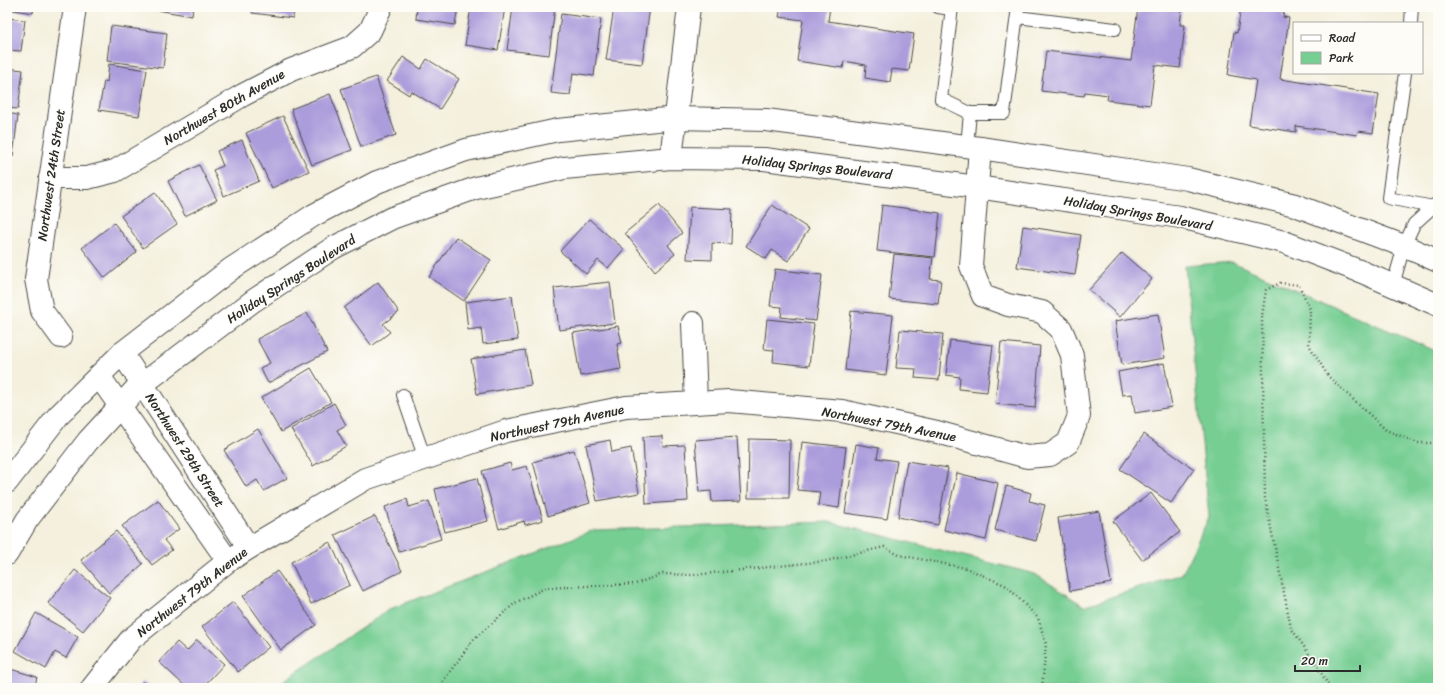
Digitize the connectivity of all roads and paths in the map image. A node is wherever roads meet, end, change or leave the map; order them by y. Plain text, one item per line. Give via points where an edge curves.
1 (76, 7) edge
2 (381, 7) edge
3 (689, 7) edge
4 (938, 7) edge
5 (1412, 7) edge
6 (952, 8) edge
7 (1017, 12) edge
8 (1410, 22) edge
9 (1115, 29) dead end
10 (1405, 74) edge
11 (970, 114) junction
12 (676, 118) junction
13 (973, 147) junction
14 (671, 158) junction
15 (50, 178) junction
16 (977, 187) junction
17 (1436, 206) edge
18 (1404, 246) junction
19 (1438, 261) edge
20 (1393, 285) junction
21 (1438, 306) edge
22 (693, 323) dead end
23 (61, 337) dead end
24 (122, 353) junction
25 (99, 376) junction
26 (142, 384) junction
27 (403, 395) dead end
28 (696, 403) junction
29 (120, 407) junction
30 (1438, 443) edge
31 (425, 459) junction
32 (7, 482) edge
33 (249, 548) junction
34 (7, 554) edge
35 (228, 561) junction
36 (92, 688) edge
37 (438, 688) edge
38 (1042, 688) edge
39 (1330, 688) edge

1 - 15 street, Northwest 24th Street
2 - 15 street, Northwest 80th Avenue via 370,32 352,47 291,70 243,95 114,171 87,178
3 - 12 street
4 - 6 lane
5 - 8 lane
6 - 11 lane via 941,99
7 - 9 lane
7 - 11 lane via 1004,113
10 - 17 lane via 1388,198
11 - 13 lane
12 - 13 street via 766,120
12 - 14 street
12 - 24 street via 558,130 466,150 376,182 314,215 231,269
13 - 16 street
13 - 18 street via 1188,179 1295,205
14 - 16 street, Holiday Springs Boulevard via 764,159
14 - 26 street, Holiday Springs Boulevard via 564,168 476,188 392,218 333,248 253,301
15 - 23 street, Northwest 24th Street via 36,279 42,311
16 - 20 street, Holiday Springs Boulevard via 1180,217 1284,242
16 - 28 street, Northwest 79th Avenue via 971,266 983,296 1008,305 1042,312 1061,329 1072,355 1079,416 1068,443 1050,455 1027,457 938,432 842,411 729,401
17 - 18 lane via 1414,224
18 - 19 street
18 - 20 lane
20 - 21 street, Holiday Springs Boulevard
22 - 28 street
24 - 25 street
24 - 26 street, Northwest 29th Street
25 - 29 street, Northwest 29th Street
25 - 32 street via 58,416
26 - 29 street, Holiday Springs Boulevard
26 - 33 street, Northwest 29th Street
27 - 31 lane
28 - 31 street, Northwest 79th Avenue via 626,407 506,432
29 - 34 street, Holiday Springs Boulevard via 88,441 27,520
29 - 35 street, Northwest 29th Street
30 - 39 path via 1418,443 1386,430 1328,376 1309,345 1310,309 1298,285 1280,283 1266,290 1262,316 1265,498 1291,628
31 - 33 street, Northwest 79th Avenue via 365,479
33 - 35 street, Northwest 79th Avenue
35 - 36 street, Northwest 79th Avenue via 132,639
37 - 38 path via 473,640 515,603 545,588 634,584 663,574 694,575 826,561 884,547 899,555 966,568 1007,586 1038,618 1046,644

